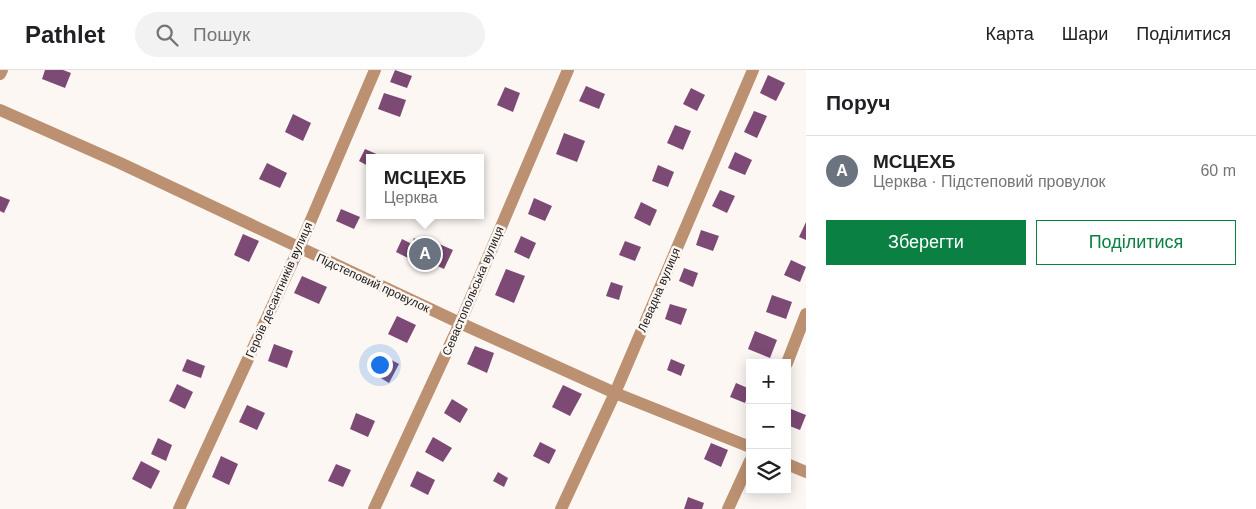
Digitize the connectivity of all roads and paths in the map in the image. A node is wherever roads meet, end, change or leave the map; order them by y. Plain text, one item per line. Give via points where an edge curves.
1 (2, 70) edge
2 (375, 70) edge
3 (568, 70) edge
4 (753, 70) edge
5 (0, 74) edge
6 (0, 110) edge
7 (299, 248) junction
8 (806, 314) edge
9 (460, 323) junction
10 (789, 359) edge
11 (615, 393) junction
12 (746, 445) edge
13 (791, 466) edge
14 (746, 470) edge
15 (806, 472) edge
16 (179, 509) edge
17 (374, 509) edge
18 (561, 509) edge
19 (728, 509) edge

1 - 5 street
2 - 7 street, Героїв десантників вулиця
3 - 9 street, Севастопольська вулиця
4 - 11 street, Левадна вулиця
6 - 7 street, Підстеповий провулок
7 - 9 street, Підстеповий провулок
7 - 16 street, Героїв десантників вулиця
8 - 10 street
9 - 11 street, Підстеповий провулок
9 - 17 street, Севастопольська вулиця
11 - 12 street, Підстеповий провулок
11 - 18 street, Левадна вулиця
13 - 15 street
14 - 19 street

